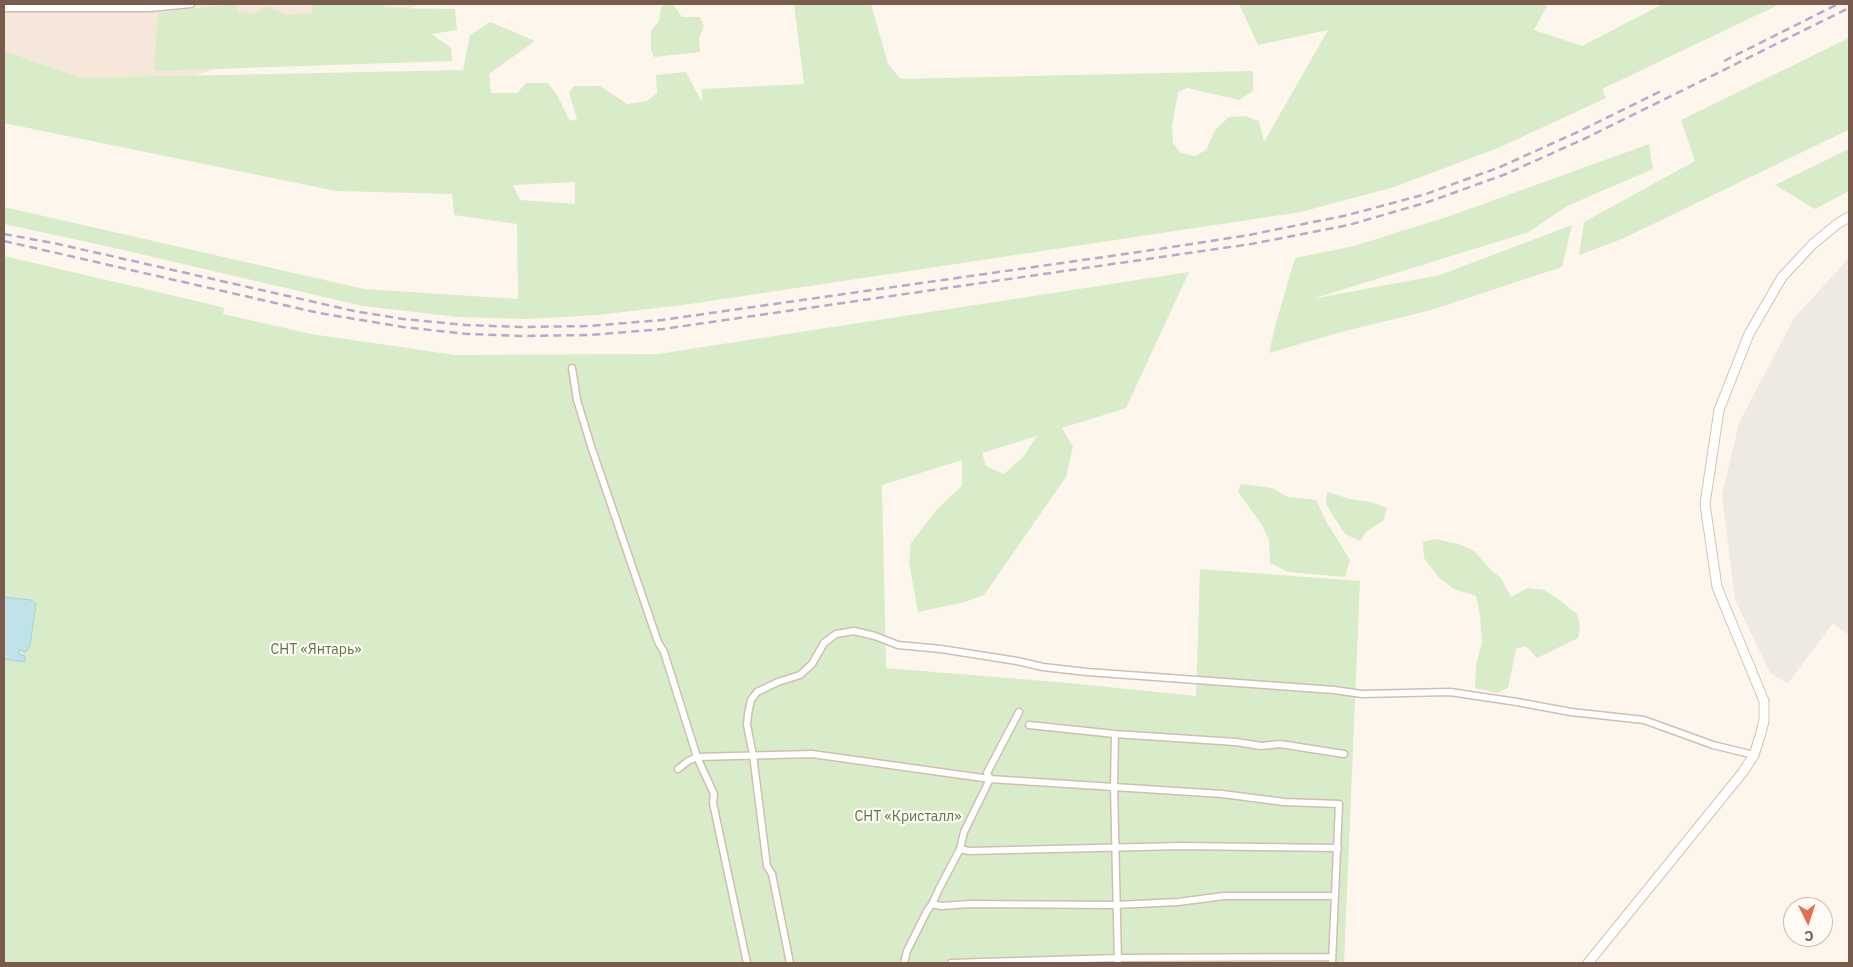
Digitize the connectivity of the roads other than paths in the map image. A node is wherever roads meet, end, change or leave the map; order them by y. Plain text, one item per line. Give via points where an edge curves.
1 (191, 4) edge
2 (149, 6) edge
3 (4, 8) edge
4 (1849, 217) edge
5 (572, 368) dead end
6 (1019, 712) dead end
7 (1029, 725) dead end
8 (1115, 734) junction
9 (1344, 754) dead end
10 (753, 755) junction
11 (1754, 755) junction
12 (697, 757) junction
13 (678, 769) dead end
14 (990, 779) junction
15 (1114, 786) junction
16 (1115, 848) junction
17 (1338, 848) junction
18 (960, 849) junction
19 (1335, 896) junction
20 (932, 904) junction
21 (1116, 905) junction
22 (1118, 960) edge
23 (1332, 960) edge
24 (747, 963) edge
25 (790, 963) edge
26 (904, 963) edge
27 (952, 963) edge
28 (1588, 963) edge

1 - 2 street
2 - 3 street
4 - 11 main road via 1813,244 1782,277 1749,334 1720,410 1705,504 1717,587 1764,701 1764,721
5 - 12 street via 577,400 591,446 664,652
6 - 14 street via 987,773
7 - 8 street
8 - 9 street via 1261,746 1280,744
8 - 15 street
10 - 11 street via 747,725 751,700 757,692 800,674 812,664 828,639 854,631 898,646 941,649 1044,668 1362,694 1450,692 1571,712 1644,720 1713,745
10 - 12 street
10 - 14 street via 812,754
10 - 25 street via 767,866 772,874
11 - 28 main road
12 - 13 street
12 - 24 street via 714,794 713,803
14 - 15 street
14 - 18 street via 964,832
15 - 16 street
15 - 17 street via 1339,804
16 - 17 street
16 - 18 street
16 - 21 street
17 - 19 street
18 - 20 street
19 - 21 street via 1224,896
19 - 23 street
20 - 21 street
20 - 26 street
21 - 22 street
22 - 23 street
22 - 27 street

